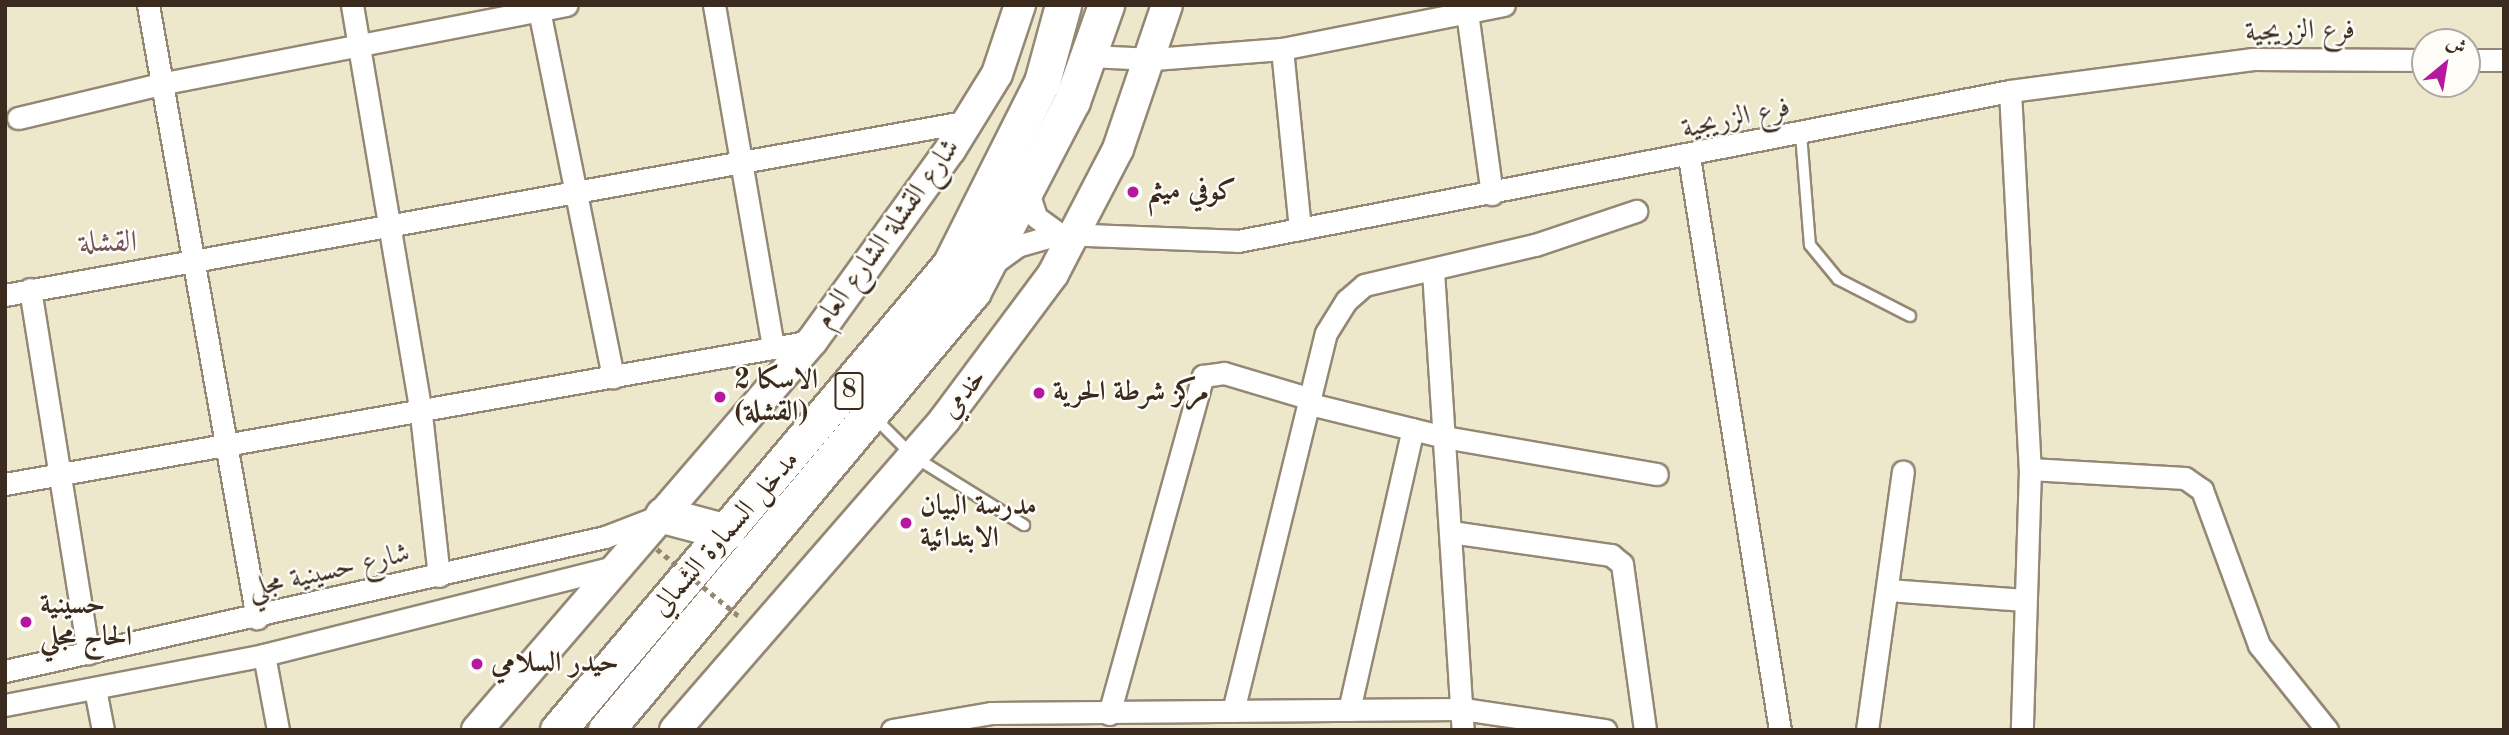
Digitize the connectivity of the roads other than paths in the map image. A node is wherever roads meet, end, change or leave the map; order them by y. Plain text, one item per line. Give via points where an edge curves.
1 (148, 5) edge
2 (352, 5) edge
3 (566, 5) edge
4 (714, 5) edge
5 (1020, 5) edge
6 (1063, 5) edge
7 (1106, 5) edge
8 (1167, 5) edge
9 (1504, 5) edge
10 (538, 8) edge
11 (1466, 11) edge
12 (359, 45) junction
13 (1282, 49) junction
14 (1088, 56) junction
15 (1154, 59) junction
16 (2411, 60) edge
17 (2481, 60) edge
18 (2504, 60) edge
19 (165, 83) junction
20 (2010, 91) junction
21 (19, 118) dead end
22 (969, 121) junction
23 (1801, 134) junction
24 (1689, 157) junction
25 (744, 161) junction
26 (1027, 189) junction
27 (574, 192) junction
28 (1492, 194) junction
29 (1636, 211) dead end
30 (390, 225) junction
31 (1300, 229) junction
32 (1068, 234) junction
33 (198, 258) junction
34 (1433, 271) junction
35 (983, 275) junction
36 (30, 289) junction
37 (5, 295) edge
38 (1910, 316) dead end
39 (812, 341) junction
40 (773, 348) junction
41 (613, 378) junction
42 (1310, 401) junction
43 (421, 414) junction
44 (873, 416) junction
45 (1413, 429) junction
46 (1444, 437) junction
47 (229, 448) junction
48 (914, 456) junction
49 (2029, 469) junction
50 (1903, 471) dead end
51 (58, 474) junction
52 (1657, 474) dead end
53 (5, 484) edge
54 (663, 515) junction
55 (1024, 525) dead end
56 (727, 532) junction
57 (1451, 532) junction
58 (618, 566) junction
59 (439, 576) junction
60 (1888, 590) junction
61 (2025, 600) junction
62 (257, 618) junction
63 (88, 653) junction
64 (264, 655) junction
65 (5, 671) edge
66 (95, 689) junction
67 (5, 705) edge
68 (1349, 710) junction
69 (1233, 711) junction
70 (1109, 714) junction
71 (1463, 719) edge
72 (1317, 720) edge
73 (1047, 722) edge
74 (1192, 722) edge
75 (937, 726) edge
76 (103, 730) edge
77 (278, 730) edge
78 (477, 730) edge
79 (558, 730) edge
80 (606, 730) edge
81 (675, 730) edge
82 (892, 730) edge
83 (1605, 730) edge
84 (1644, 730) edge
85 (1780, 730) edge
86 (1867, 730) edge
87 (2022, 730) edge
88 (2327, 730) edge

1 - 19 street
2 - 12 street
3 - 10 street
4 - 25 street
5 - 22 main road, شارع القشلة الشارع العام via 997,74
6 - 56 highway, مدخل السماوة الشمالي / 8 via 1042,82 950,265
7 - 14 highway, مدخل السماوة الشمالي / 8
8 - 15 main road, خدمي
9 - 11 street
10 - 12 street
10 - 27 street
11 - 13 street
11 - 28 street
12 - 19 street
12 - 30 street
13 - 15 street
13 - 31 street
14 - 15 street
14 - 26 highway, مدخل السماوة الشمالي / 8
15 - 32 main road, خدمي
16 - 20 street, فرع الزريجية via 2253,58
17 - 18 street
19 - 21 street
19 - 33 street
20 - 23 street, فرع الزريجية
20 - 49 street
22 - 25 street
22 - 39 main road, شارع القشلة الشارع العام
23 - 24 street, فرع الزريجية
23 - 38 lane via 1810,245 1838,279
24 - 28 street, فرع الزريجية
24 - 85 street
25 - 27 street
25 - 40 street
26 - 32 street via 1036,217
26 - 35 highway, مدخل السماوة الشمالي / 8
27 - 30 street
27 - 41 street
28 - 31 street, فرع الزريجية
29 - 34 street
30 - 33 street
30 - 43 street
31 - 32 street, فرع الزريجية via 1238,241
32 - 35 street, فرع الزريجية via 1017,246
32 - 48 main road, خدمي via 1011,334
33 - 36 street
33 - 47 street
34 - 42 street via 1364,285 1346,300 1326,333
34 - 46 street
35 - 44 highway, مدخل السماوة الشمالي / 8
36 - 37 street
36 - 51 street
39 - 40 street
39 - 54 main road, شارع القشلة الشارع العام
40 - 41 street
41 - 43 street
42 - 45 street
42 - 69 street
42 - 70 street via 1224,373 1203,376
43 - 47 street
43 - 59 street
44 - 48 lane
44 - 80 highway, مدخل السماوة الشمالي / 8
45 - 46 street
45 - 68 street
46 - 52 street
46 - 57 street
47 - 51 street
47 - 62 street
48 - 55 lane
48 - 81 main road, خدمي
49 - 61 street
49 - 88 street via 2185,478 2202,491 2259,645
50 - 60 street
51 - 53 street
51 - 63 street
54 - 56 highway
54 - 58 main road, شارع القشلة الشارع العام
54 - 59 street, شارع حسينية مجلي via 605,537
56 - 79 highway, مدخل السماوة الشمالي / 8
57 - 71 street
57 - 84 street via 1611,555 1622,564
58 - 64 street
58 - 78 main road, شارع القشلة الشارع العام
59 - 62 street, شارع حسينية مجلي
60 - 61 street
60 - 86 street
61 - 87 street
62 - 63 street, شارع حسينية مجلي
63 - 65 street, شارع حسينية مجلي
64 - 66 street
64 - 77 street
66 - 67 street
66 - 76 street
68 - 71 street
68 - 72 street
69 - 72 street
69 - 74 street
70 - 73 street
70 - 74 street
71 - 83 street
73 - 75 street via 991,713
75 - 82 street

